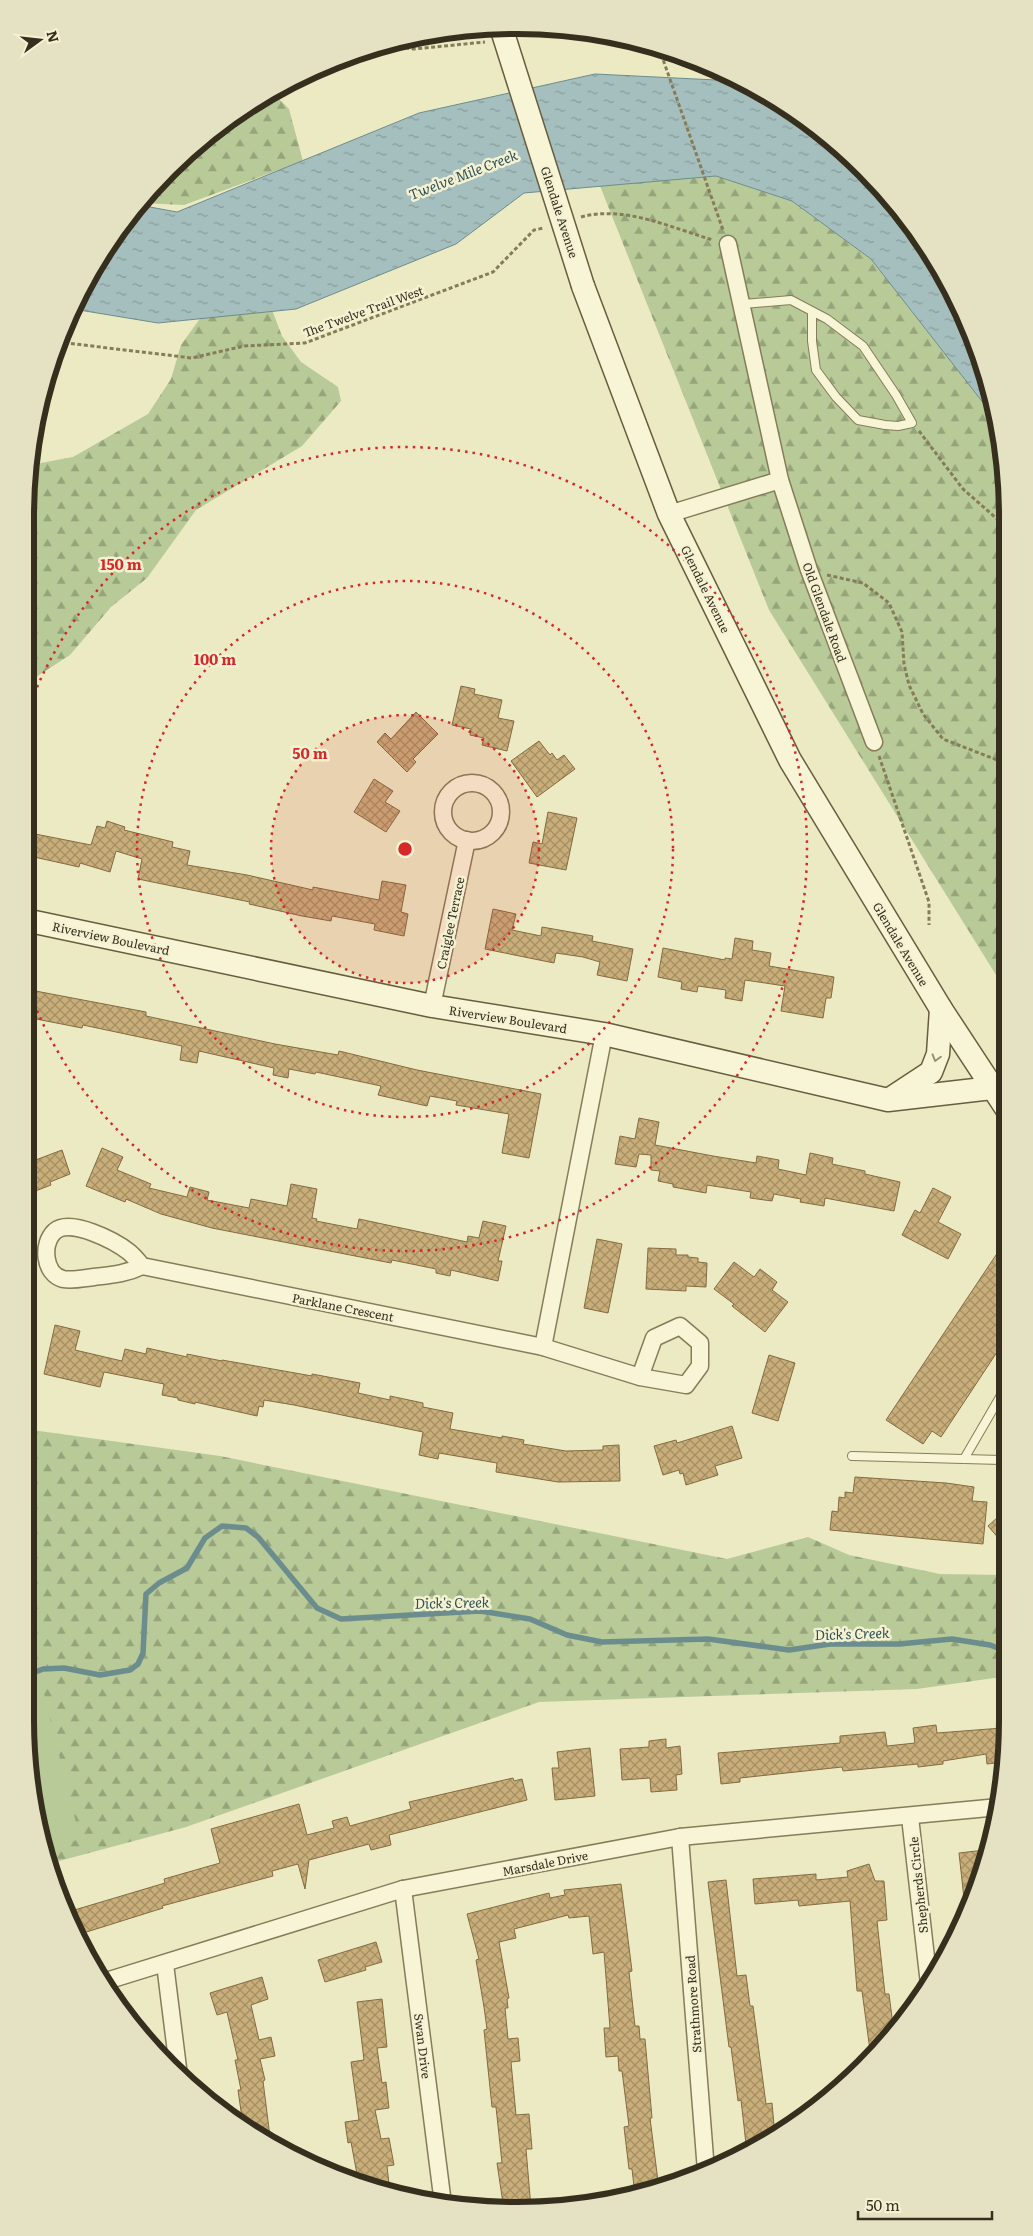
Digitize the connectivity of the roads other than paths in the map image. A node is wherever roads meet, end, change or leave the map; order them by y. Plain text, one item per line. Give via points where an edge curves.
1 (505, 34) edge
2 (728, 244) road end
3 (743, 304) junction
4 (812, 312) junction
5 (780, 480) junction
6 (669, 514) junction
7 (874, 742) road end
8 (467, 840) dead end
9 (34, 922) edge
10 (432, 1006) junction
11 (941, 1010) junction
12 (604, 1034) junction
13 (992, 1088) junction
14 (999, 1098) edge
15 (888, 1100) junction
16 (142, 1266) junction
17 (544, 1347) junction
18 (640, 1376) dead end
19 (999, 1399) edge
20 (852, 1456) dead end
21 (964, 1459) junction
22 (999, 1460) edge
23 (991, 1808) edge
24 (910, 1817) junction
25 (680, 1837) junction
26 (403, 1889) junction
27 (165, 1964) junction
28 (928, 1973) edge
29 (110, 1980) edge
30 (177, 2063) edge
31 (705, 2164) edge
32 (442, 2196) edge

1 - 6 main road, Glendale Avenue, bridge via 583,286
2 - 3 street, Old Glendale Road
3 - 4 lane via 791,300
3 - 5 street, Old Glendale Road
4 - 4 lane via 816,370 836,397 858,420 898,426 912,423 863,346
5 - 6 street
5 - 7 street, Old Glendale Road
6 - 11 main road, Glendale Avenue via 790,760
8 - 10 street, Craiglee Terrace
9 - 10 main road, Riverview Boulevard
10 - 12 main road, Riverview Boulevard
11 - 13 main road, Glendale Avenue
11 -> 15 main road via 938,1054 931,1072
12 - 15 main road, Riverview Boulevard
12 - 17 street
13 - 14 main road, Glendale Avenue
13 - 15 main road, Riverview Boulevard
16 - 16 street via 127,1273 62,1279 49,1266 46,1247 56,1231 77,1227 129,1252
16 - 17 street, Parklane Crescent
17 - 18 street, Parklane Crescent
19 - 21 lane
20 - 21 lane
21 - 22 lane
23 - 24 street, Marsdale Drive
24 - 25 street, Marsdale Drive
24 - 28 street, Shepherds Circle
25 - 26 street, Marsdale Drive
25 - 31 street, Strathmore Road
26 - 27 street, Marsdale Drive
26 - 32 street, Swan Drive
27 - 29 street, Marsdale Drive
27 - 30 street

